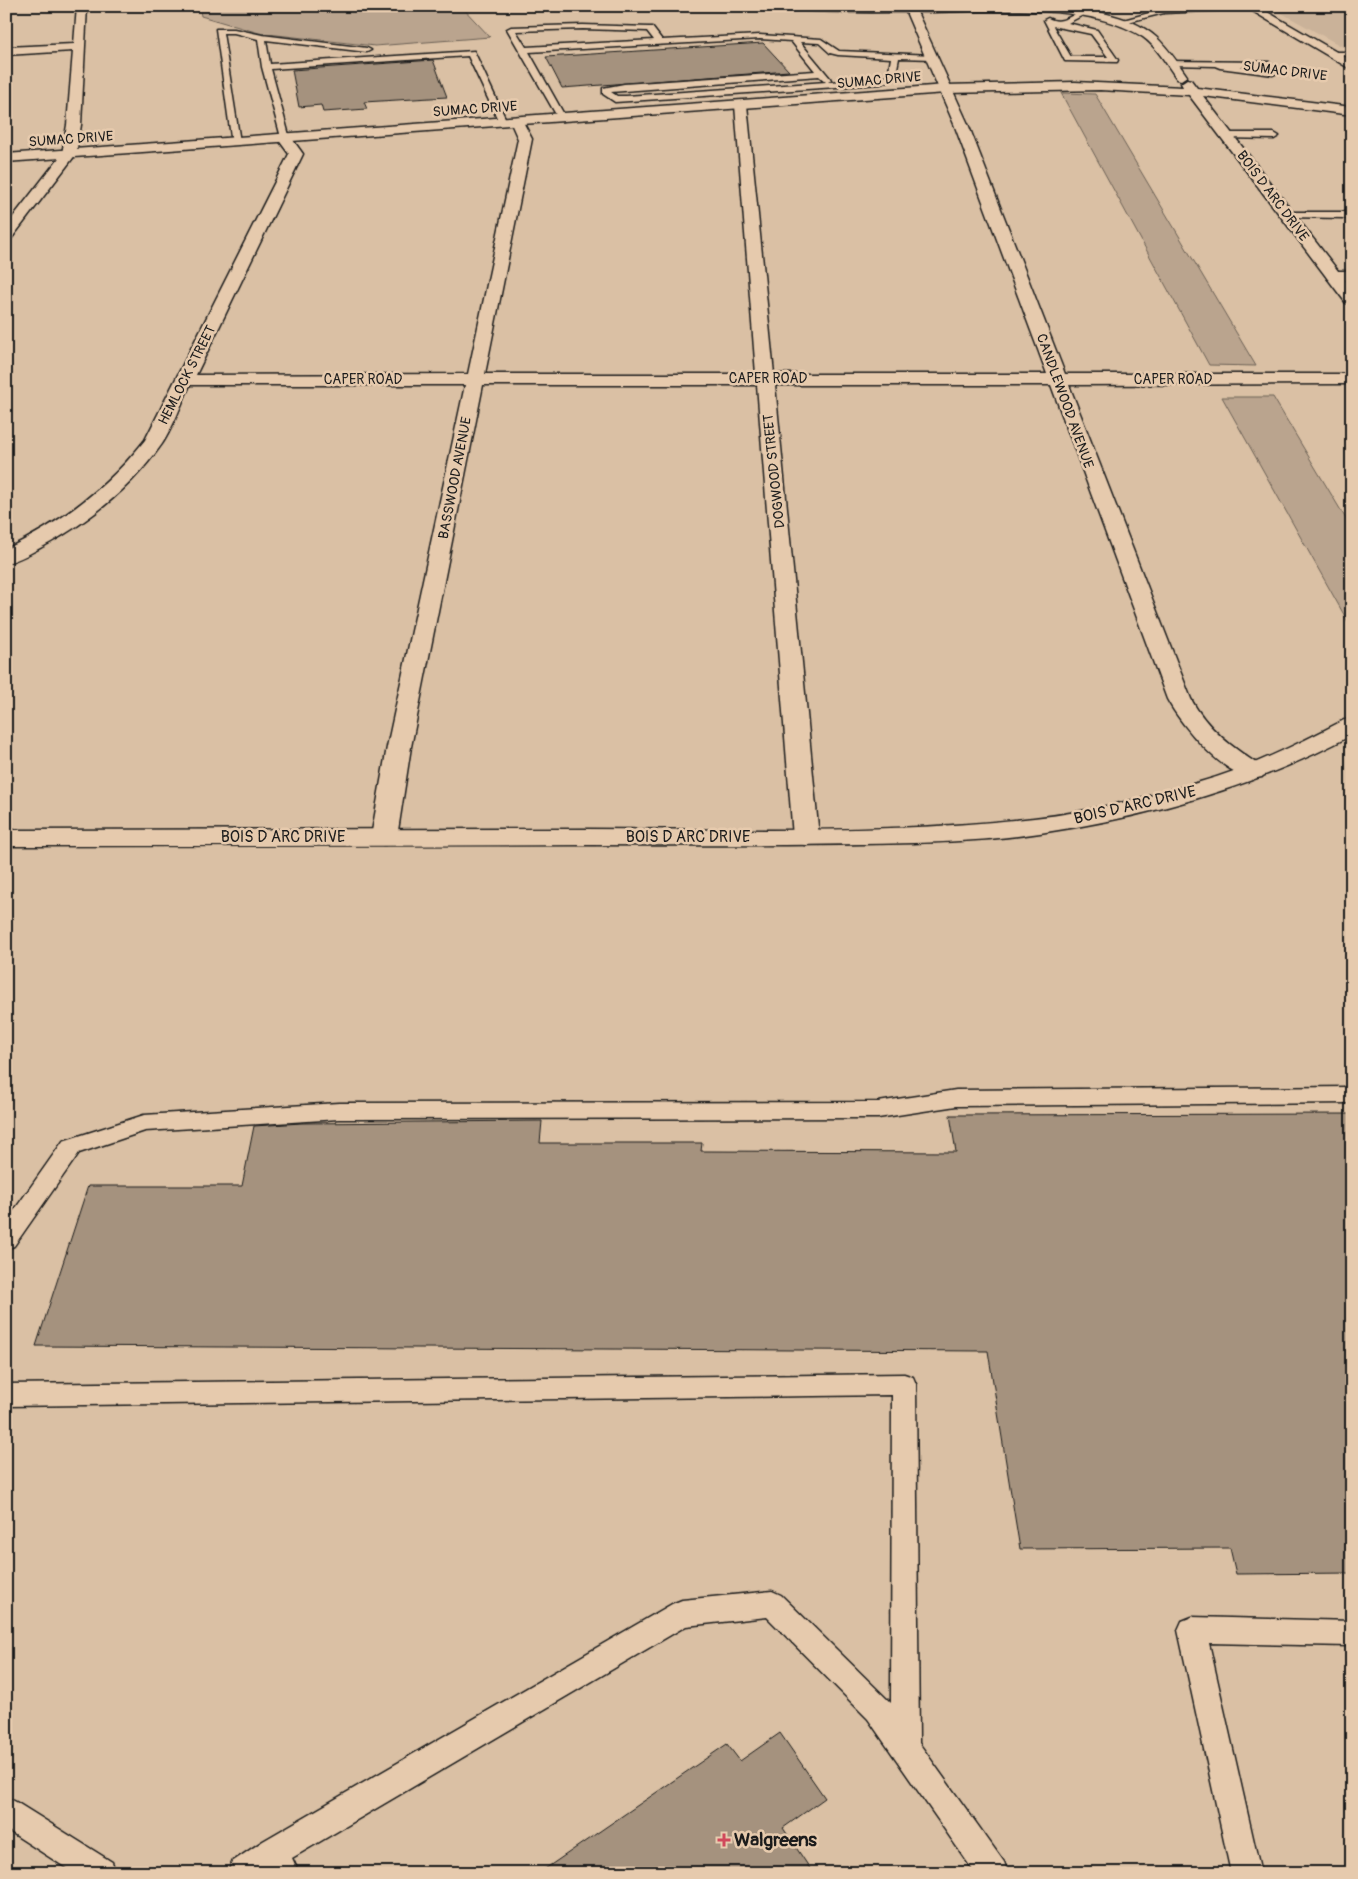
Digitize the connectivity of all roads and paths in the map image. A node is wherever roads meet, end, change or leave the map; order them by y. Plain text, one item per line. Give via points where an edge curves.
1 (82, 6) edge
2 (782, 6) edge
3 (1250, 7) edge
4 (909, 8) edge
5 (1081, 10) edge
6 (1120, 22) junction
7 (1062, 24) junction
8 (262, 37) junction
9 (793, 39) junction
10 (660, 43) junction
11 (444, 46) dead end
12 (79, 47) junction
13 (367, 50) junction
14 (377, 50) dead end
15 (524, 50) junction
16 (6, 51) edge
17 (320, 53) dead end
18 (471, 53) junction
19 (1333, 54) junction
20 (1352, 54) edge
21 (264, 56) junction
22 (273, 56) dead end
23 (895, 56) junction
24 (932, 57) junction
25 (1171, 63) junction
26 (1218, 63) junction
27 (1352, 66) edge
28 (266, 67) junction
29 (1070, 72) dead end
30 (1114, 72) dead end
31 (822, 73) junction
32 (1037, 74) dead end
33 (1162, 74) dead end
34 (1181, 76) junction
35 (1197, 77) dead end
36 (728, 80) junction
37 (1233, 80) dead end
38 (831, 84) junction
39 (1272, 85) dead end
40 (946, 89) junction
41 (1194, 92) junction
42 (1230, 96) junction
43 (743, 100) junction
44 (1352, 100) edge
45 (1352, 111) edge
46 (562, 118) junction
47 (509, 121) junction
48 (1227, 136) junction
49 (1274, 136) dead end
50 (285, 139) junction
51 (235, 142) junction
52 (69, 154) junction
53 (6, 158) edge
54 (1288, 215) junction
55 (1352, 220) edge
56 (6, 236) edge
57 (1334, 276) junction
58 (1352, 276) edge
59 (1352, 300) edge
60 (475, 378) junction
61 (764, 378) junction
62 (1058, 378) junction
63 (1352, 379) edge
64 (184, 380) junction
65 (6, 557) edge
66 (1352, 725) edge
67 (1253, 772) junction
68 (384, 837) junction
69 (806, 837) junction
70 (6, 838) edge
71 (1352, 1095) edge
72 (6, 1240) edge
73 (6, 1395) edge
74 (1349, 1633) dead end
75 (905, 1748) junction
76 (6, 1812) edge
77 (279, 1863) edge
78 (101, 1873) edge
79 (243, 1873) edge
80 (993, 1873) edge
81 (1246, 1873) edge

1 - 12 street
2 - 4 street, BOIS D ARC DRIVE
3 - 6 lane via 1164,12
3 - 19 street
4 - 5 street, BOIS D ARC DRIVE
4 - 24 street, CANDLEWOOD AVENUE
5 - 6 street, BOIS D ARC DRIVE
5 - 7 lane
6 - 25 street, BOIS D ARC DRIVE via 1148,36
7 - 7 lane via 1094,32 1114,60 1068,59 1048,22
8 - 13 lane
8 - 21 lane
8 - 51 lane via 234,30 219,31
9 - 10 lane via 760,37
9 - 23 lane via 821,41 838,53
9 - 31 lane
10 - 15 lane
10 - 15 lane via 649,29 511,29
11 - 18 lane
12 - 16 street
12 - 52 street
13 - 14 lane
13 - 17 lane
15 - 46 lane
18 - 28 lane
18 - 47 lane
19 - 20 lane
19 - 27 street
21 - 22 lane
21 - 28 lane
23 - 24 lane
23 - 38 lane via 894,72 888,80
24 - 40 street, CANDLEWOOD AVENUE
25 - 26 lane
25 - 34 street, BOIS D ARC DRIVE
26 - 26 lane via 1266,64 1273,73 1220,66
28 - 50 lane
29 - 30 street
31 - 36 lane
31 - 38 lane
32 - 40 street, SUMAC DRIVE
33 - 34 street
34 - 35 street
34 - 41 street, BOIS D ARC DRIVE
36 - 43 lane
36 - 43 lane via 613,88 606,92 615,99
37 - 39 street, SUMAC DRIVE
38 - 43 lane
40 - 41 street, SUMAC DRIVE via 1058,86
40 - 43 street, SUMAC DRIVE
40 - 62 street, CANDLEWOOD AVENUE
41 - 42 street, SUMAC DRIVE
41 - 48 street, BOIS D ARC DRIVE
42 - 44 street
42 - 45 street, SUMAC DRIVE
43 - 46 street, SUMAC DRIVE
43 - 61 street, DOGWOOD STREET
46 - 47 street, SUMAC DRIVE
47 - 50 street, SUMAC DRIVE
47 - 60 street, BASSWOOD AVENUE via 524,139
48 - 49 lane
48 - 54 street, BOIS D ARC DRIVE
50 - 51 street, SUMAC DRIVE
50 - 64 street, HEMLOCK STREET via 296,154
51 - 52 street, SUMAC DRIVE
52 - 53 street, SUMAC DRIVE
52 - 56 street
54 - 55 lane via 1348,215
54 - 57 street, BOIS D ARC DRIVE
57 - 58 street
57 - 59 street, BOIS D ARC DRIVE
60 - 61 street, CAPER ROAD
60 - 64 street, CAPER ROAD
60 - 68 street, BASSWOOD AVENUE via 398,747
61 - 62 street, CAPER ROAD
61 - 69 street, DOGWOOD STREET
62 - 63 street, CAPER ROAD
62 - 67 street, CANDLEWOOD AVENUE via 1090,470 1186,714 1221,752
64 - 65 street, HEMLOCK STREET via 154,441 134,468 104,497 66,525
66 - 67 street, BOIS D ARC DRIVE
67 - 69 street, BOIS D ARC DRIVE via 1112,814 1037,826 949,834
68 - 69 street, BOIS D ARC DRIVE
68 - 70 street, BOIS D ARC DRIVE
71 - 72 lane via 956,1098 878,1110 338,1110 144,1122 71,1147
73 - 75 lane via 904,1384
74 - 81 lane via 1192,1630
75 - 77 lane via 878,1709 772,1604 682,1613
75 - 80 lane
76 - 78 lane
77 - 79 lane

